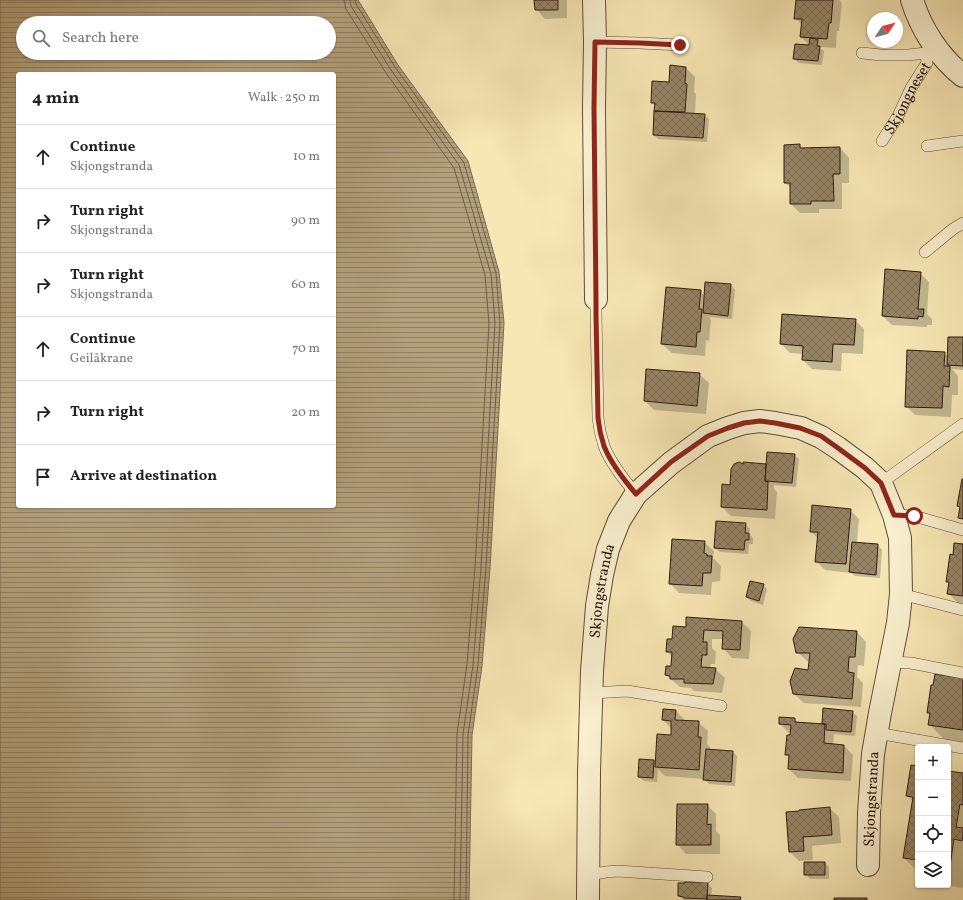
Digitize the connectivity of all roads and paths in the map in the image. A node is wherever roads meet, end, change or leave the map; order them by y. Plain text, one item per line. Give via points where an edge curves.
1 (594, 0) edge
2 (912, 0) edge
3 (595, 42) junction
4 (680, 45) dead end
5 (930, 50) junction
6 (862, 53) dead end
7 (963, 76) edge
8 (882, 141) dead end
9 (963, 141) edge
10 (927, 146) dead end
11 (963, 223) edge
12 (925, 252) dead end
13 (596, 300) joint
14 (963, 424) edge
15 (881, 483) junction
16 (636, 494) junction
17 (894, 515) junction
18 (963, 530) edge
19 (901, 594) junction
20 (963, 610) edge
21 (890, 662) junction
22 (963, 673) edge
23 (592, 693) junction
24 (721, 706) dead end
25 (877, 733) junction
26 (963, 748) edge
27 (868, 865) dead end
28 (588, 875) junction
29 (707, 877) dead end
30 (588, 900) edge

1 - 3 street
2 - 5 street, Skjongneset
3 - 4 lane
3 - 13 street
5 - 6 lane, Skjongneset via 908,55
5 - 7 street, Skjongneset
5 - 8 lane, Skjongneset via 927,63
9 - 10 lane
11 - 12 lane
13 - 16 lane via 597,402 600,431 604,447 614,466
14 - 15 lane
15 - 16 street, Skjongstranda via 860,464 821,436 800,428 760,421 744,423 708,436 671,462
15 - 17 street, Skjongstranda
16 - 23 street, Skjongstranda via 619,522 603,568 597,606
17 - 18 lane via 914,516
17 - 19 street, Skjongstranda via 900,538
19 - 20 lane
19 - 21 street, Skjongstranda
21 - 22 lane
21 - 25 street, Skjongstranda
23 - 24 lane via 627,691
23 - 28 street, Skjongstranda via 588,772
25 - 26 lane, Skjongstranda
25 - 27 street, Skjongstranda via 873,754
28 - 29 lane via 618,871
28 - 30 street, Skjongstranda

